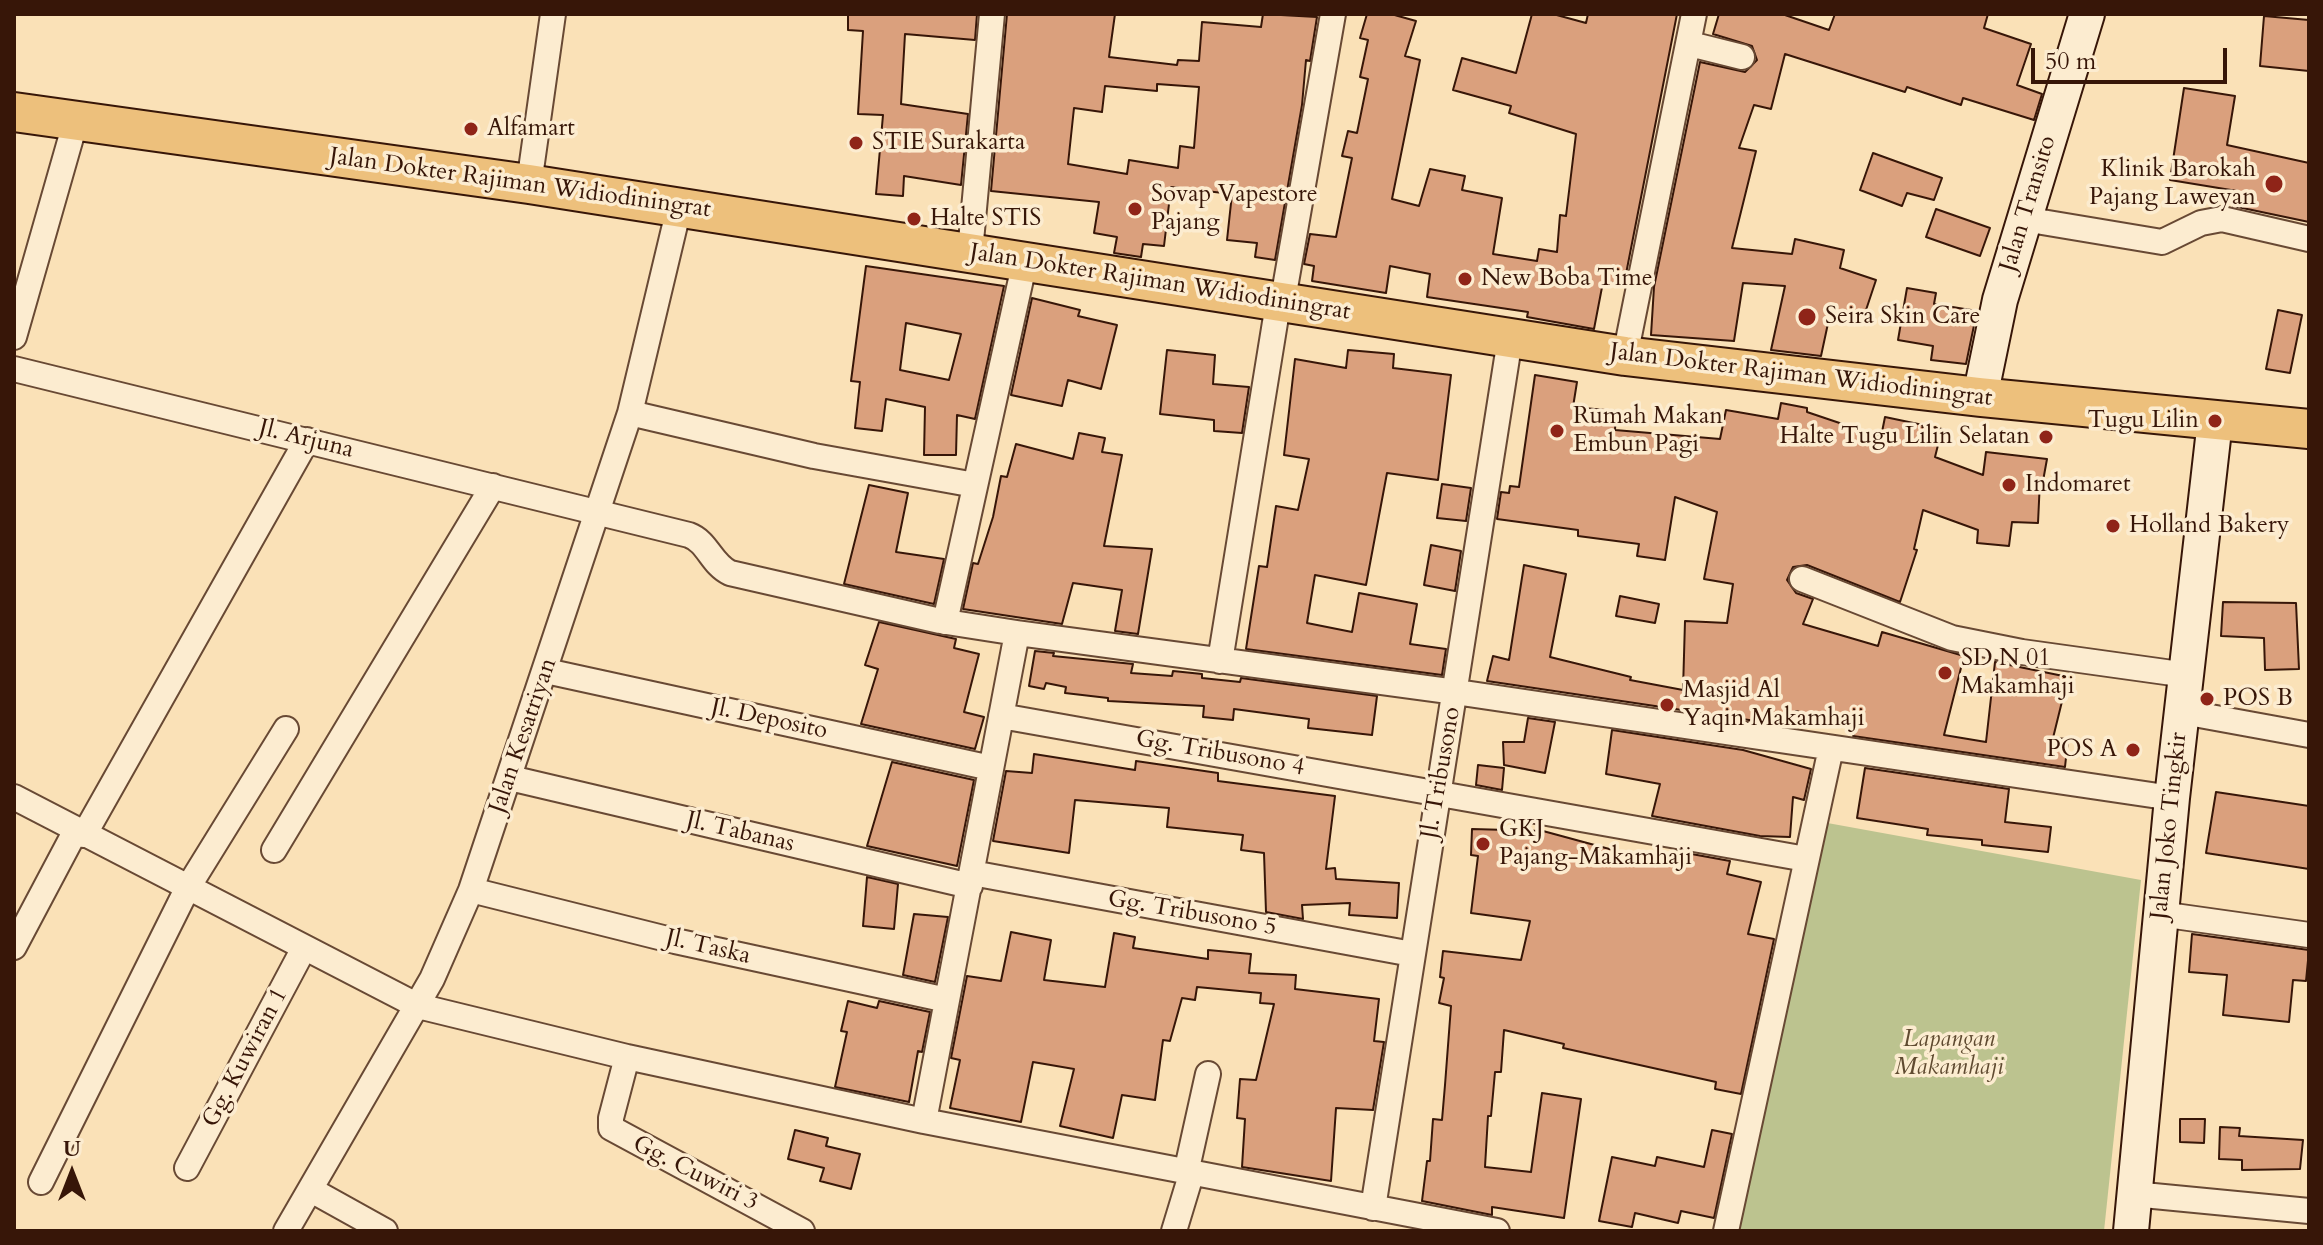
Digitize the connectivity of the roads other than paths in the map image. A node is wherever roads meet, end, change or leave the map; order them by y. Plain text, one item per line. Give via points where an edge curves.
1 (553, 14) edge
2 (992, 14) edge
3 (1333, 14) edge
4 (1694, 14) edge
5 (2087, 14) edge
6 (1690, 44) junction
7 (1742, 57) dead end
8 (14, 112) edge
9 (76, 120) junction
10 (529, 184) junction
11 (679, 208) junction
12 (2024, 219) junction
13 (2309, 238) edge
14 (970, 252) junction
15 (1025, 261) junction
16 (1280, 304) junction
17 (14, 337) edge
18 (1510, 339) junction
19 (1625, 356) junction
20 (14, 369) edge
21 (1980, 397) junction
22 (630, 413) junction
23 (2215, 421) junction
24 (2309, 429) edge
25 (307, 440) junction
26 (975, 485) junction
27 (493, 486) junction
28 (599, 511) junction
29 (1802, 579) dead end
30 (945, 622) junction
31 (1017, 633) junction
32 (1220, 661) junction
33 (546, 671) junction
34 (2187, 675) junction
35 (1456, 692) junction
36 (2183, 712) junction
37 (1001, 716) junction
38 (286, 729) dead end
39 (2309, 735) edge
40 (1831, 748) junction
41 (991, 768) junction
42 (510, 778) junction
43 (1438, 792) junction
44 (14, 797) edge
45 (2172, 798) junction
46 (80, 832) junction
47 (274, 850) dead end
48 (1806, 859) junction
49 (971, 879) junction
50 (187, 889) junction
51 (471, 890) junction
52 (2160, 914) junction
53 (2309, 935) edge
54 (14, 947) edge
55 (304, 948) junction
56 (1412, 954) junction
57 (947, 1000) junction
58 (418, 1006) junction
59 (627, 1057) junction
60 (1208, 1074) dead end
61 (924, 1121) junction
62 (187, 1168) dead end
63 (1189, 1174) junction
64 (41, 1182) dead end
65 (313, 1191) junction
66 (2133, 1194) junction
67 (2309, 1211) edge
68 (1388, 1217) edge
69 (286, 1231) edge
70 (385, 1231) edge
71 (802, 1231) edge
72 (1174, 1231) edge
73 (1497, 1231) edge
74 (1726, 1231) edge
75 (2131, 1231) edge

1 - 10 street
2 - 14 street
3 - 16 street
4 - 6 street
5 - 12 main road, Jalan Transito
6 - 7 street
6 - 19 street
8 - 9 main road, Jalan Dokter Rajiman Widiodiningrat
9 - 10 main road, Jalan Dokter Rajiman Widiodiningrat
9 - 17 street
10 - 11 main road, Jalan Dokter Rajiman Widiodiningrat
11 - 14 main road, Jalan Dokter Rajiman Widiodiningrat
11 - 22 street, Jalan Kesatriyan
12 - 13 street via 2162,242 2222,219
12 - 21 main road, Jalan Transito
14 - 15 main road, Jalan Dokter Rajiman Widiodiningrat
15 - 16 main road, Jalan Dokter Rajiman Widiodiningrat
15 - 26 street
16 - 18 main road, Jalan Dokter Rajiman Widiodiningrat
16 - 32 street
18 - 19 main road, Jalan Dokter Rajiman Widiodiningrat
18 - 35 street, Jl. Tribusono
19 - 21 main road, Jalan Dokter Rajiman Widiodiningrat
20 - 25 street, Jl. Arjuna
21 - 23 main road, Jalan Dokter Rajiman Widiodiningrat
22 - 26 street via 814,456
22 - 28 street, Jalan Kesatriyan
23 - 24 main road, Jalan Dokter Rajiman Widiodiningrat
23 - 34 main road, Jalan Joko Tingkir
25 - 27 street, Jl. Arjuna
25 - 46 street
26 - 30 street
27 - 28 street, Jl. Arjuna
27 - 47 street
28 - 30 street, Jl. Arjuna via 695,537 716,565 742,577
28 - 33 street, Jalan Kesatriyan
29 - 34 street via 1952,638
30 - 31 street, Jl. Arjuna
31 - 32 street, Jl. Arjuna
31 - 37 street
32 - 35 street, Jl. Arjuna
33 - 41 street, Jl. Deposito
33 - 42 street, Jalan Kesatriyan
34 - 36 main road, Jalan Joko Tingkir
35 - 40 street, Jl. Arjuna
35 - 43 street, Jl. Tribusono
36 - 39 street
36 - 45 main road, Jalan Joko Tingkir
37 - 41 street
37 - 43 street, Gg. Tribusono 4
38 - 50 street
40 - 45 street, Jl. Arjuna
40 - 48 street
41 - 49 street
42 - 49 street, Jl. Tabanas
42 - 51 street, Jalan Kesatriyan
43 - 48 street, Gg. Tribusono 4
43 - 56 street, Jl. Tribusono
44 - 46 street
45 - 52 main road, Jalan Joko Tingkir
46 - 50 street
46 - 54 street
48 - 74 street
49 - 56 street, Gg. Tribusono 5
49 - 57 street
50 - 55 street
50 - 64 street
51 - 57 street, Jl. Taska
51 - 58 street, Jalan Kesatriyan
52 - 53 street
52 - 66 main road, Jalan Joko Tingkir
55 - 58 street
55 - 62 street, Gg. Kuwiran 1
56 - 68 street, Jl. Tribusono
57 - 61 street
58 - 59 street
58 - 65 street, Jalan Kesatriyan
59 - 61 street
59 - 71 street, Gg. Cuwiri 3 via 611,1128
60 - 63 street
61 - 63 street
63 - 68 street
63 - 72 street
65 - 69 street, Jalan Kesatriyan
65 - 70 street
66 - 67 street
66 - 75 main road, Jalan Joko Tingkir
68 - 73 street

